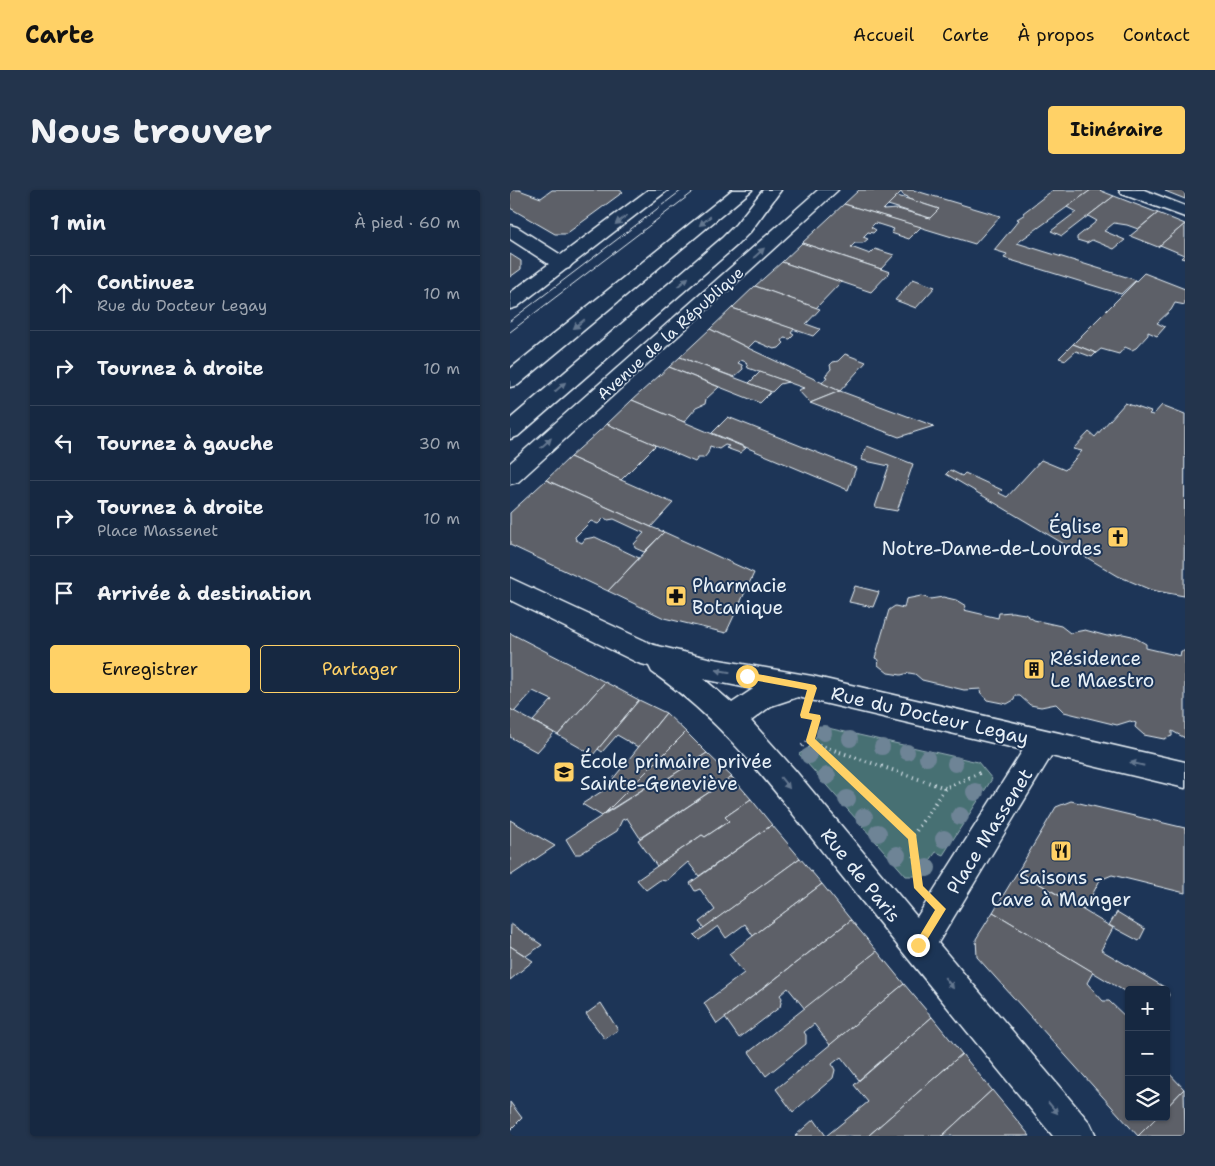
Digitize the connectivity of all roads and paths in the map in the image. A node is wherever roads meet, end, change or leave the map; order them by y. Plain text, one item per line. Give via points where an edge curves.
1 (659, 190) edge
2 (720, 190) edge
3 (743, 190) edge
4 (768, 190) edge
5 (772, 190) edge
6 (829, 190) edge
7 (1128, 190) edge
8 (1185, 212) edge
9 (510, 231) edge
10 (562, 264) junction
11 (510, 303) edge
12 (510, 357) edge
13 (510, 380) edge
14 (510, 407) edge
15 (510, 431) edge
16 (510, 476) edge
17 (510, 588) edge
18 (648, 655) junction
19 (805, 687) junction
20 (734, 723) junction
21 (812, 742) junction
22 (1044, 742) junction
23 (798, 749) dead end
24 (1026, 771) junction
25 (1185, 775) edge
26 (945, 788) junction
27 (912, 837) junction
28 (941, 909) junction
29 (918, 945) junction
30 (1077, 1136) edge

1 -> 10 street
2 - 12 street
3 -> 13 street
4 - 14 street
15 -> 5 street via 729,242
16 -> 6 street, Avenue de la République
7 - 8 street
9 - 10 street
10 - 11 street
17 - 18 street, Rue du Docteur Legay
19 -> 18 street, Rue du Docteur Legay
18 - 20 street, Rue de Paris via 685,678
19 - 20 street via 756,699 745,707
19 - 21 path via 804,715 817,718
19 - 22 street, Rue du Docteur Legay
20 -> 29 street, Rue de Paris
21 - 23 path
21 - 26 path
21 - 27 path
22 - 24 street, Place Massenet
25 -> 22 street, Rue du Docteur Legay
24 - 26 path via 1006,763
24 - 28 street, Place Massenet
26 - 27 path
27 - 28 path via 919,888
28 - 29 street, Place Massenet
29 -> 30 street, Rue de Paris

